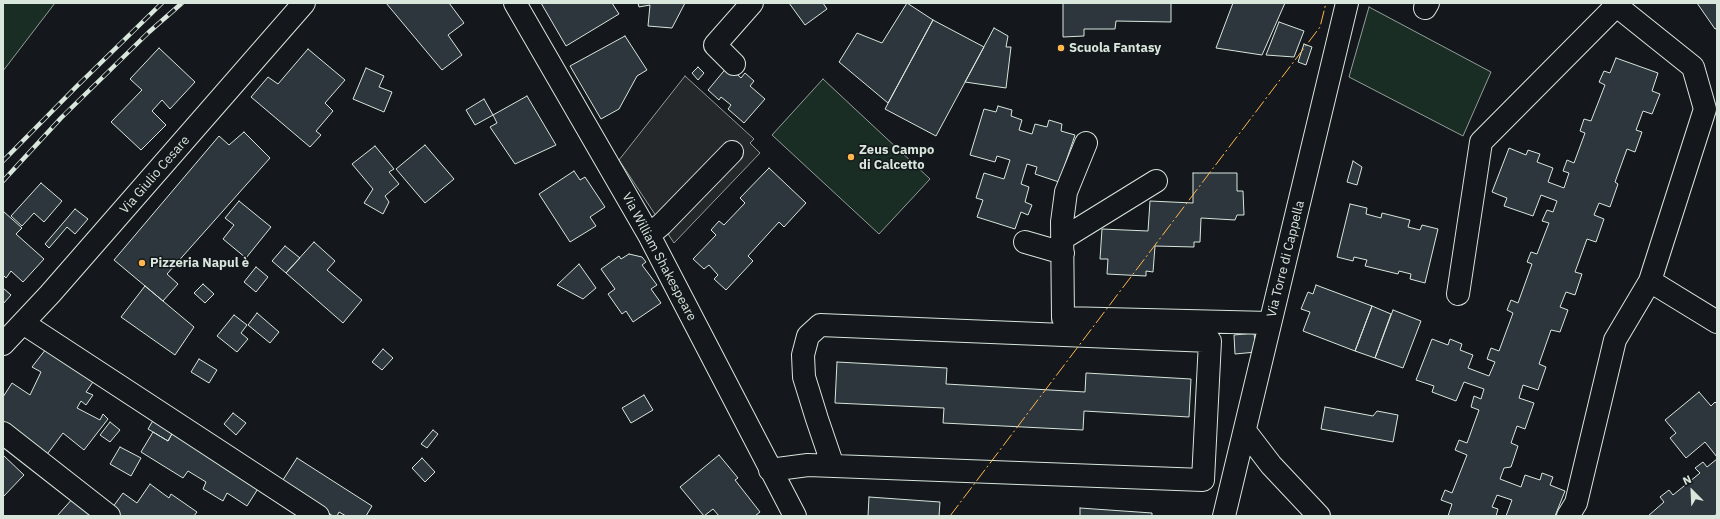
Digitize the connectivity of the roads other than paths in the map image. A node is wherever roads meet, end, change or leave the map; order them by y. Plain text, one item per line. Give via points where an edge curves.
1 (304, 3) edge
2 (515, 3) edge
3 (752, 3) edge
4 (1347, 3) edge
5 (1614, 4) edge
6 (734, 64) dead end
7 (1086, 143) dead end
8 (732, 152) dead end
9 (1156, 182) dead end
10 (649, 235) junction
11 (1025, 242) dead end
12 (1062, 246) junction
13 (1650, 281) junction
14 (1458, 294) dead end
15 (1717, 322) edge
16 (23, 323) junction
17 (1270, 323) junction
18 (3, 344) edge
19 (1245, 430) junction
20 (3, 433) edge
21 (833, 466) junction
22 (770, 470) junction
23 (109, 516) edge
24 (318, 516) edge
25 (795, 516) edge
26 (1224, 516) edge
27 (1319, 516) edge
28 (1568, 516) edge

1 - 16 street, Via Giulio Cesare
2 - 10 street, Via William Shakespeare
3 - 6 street via 715,45
4 - 17 street, Via Torre di Cappella
5 - 13 street via 1693,67 1705,109
5 - 14 street via 1481,142
7 - 12 street via 1066,192
8 - 10 street
9 - 12 street
10 - 22 street, Via William Shakespeare
11 - 12 street
12 - 17 street via 1064,318
13 - 15 street
13 - 28 street via 1615,340 1576,503
16 - 18 street, Via Giulio Cesare
16 - 24 street
17 - 19 street, Via Torre di Cappella
19 - 26 street, Via Torre di Cappella
19 - 27 street via 1271,465
20 - 23 street
21 - 21 street via 1204,480 1210,342 820,325 808,336 803,355 804,377
21 - 22 street via 808,465
22 - 25 street, Via William Shakespeare

